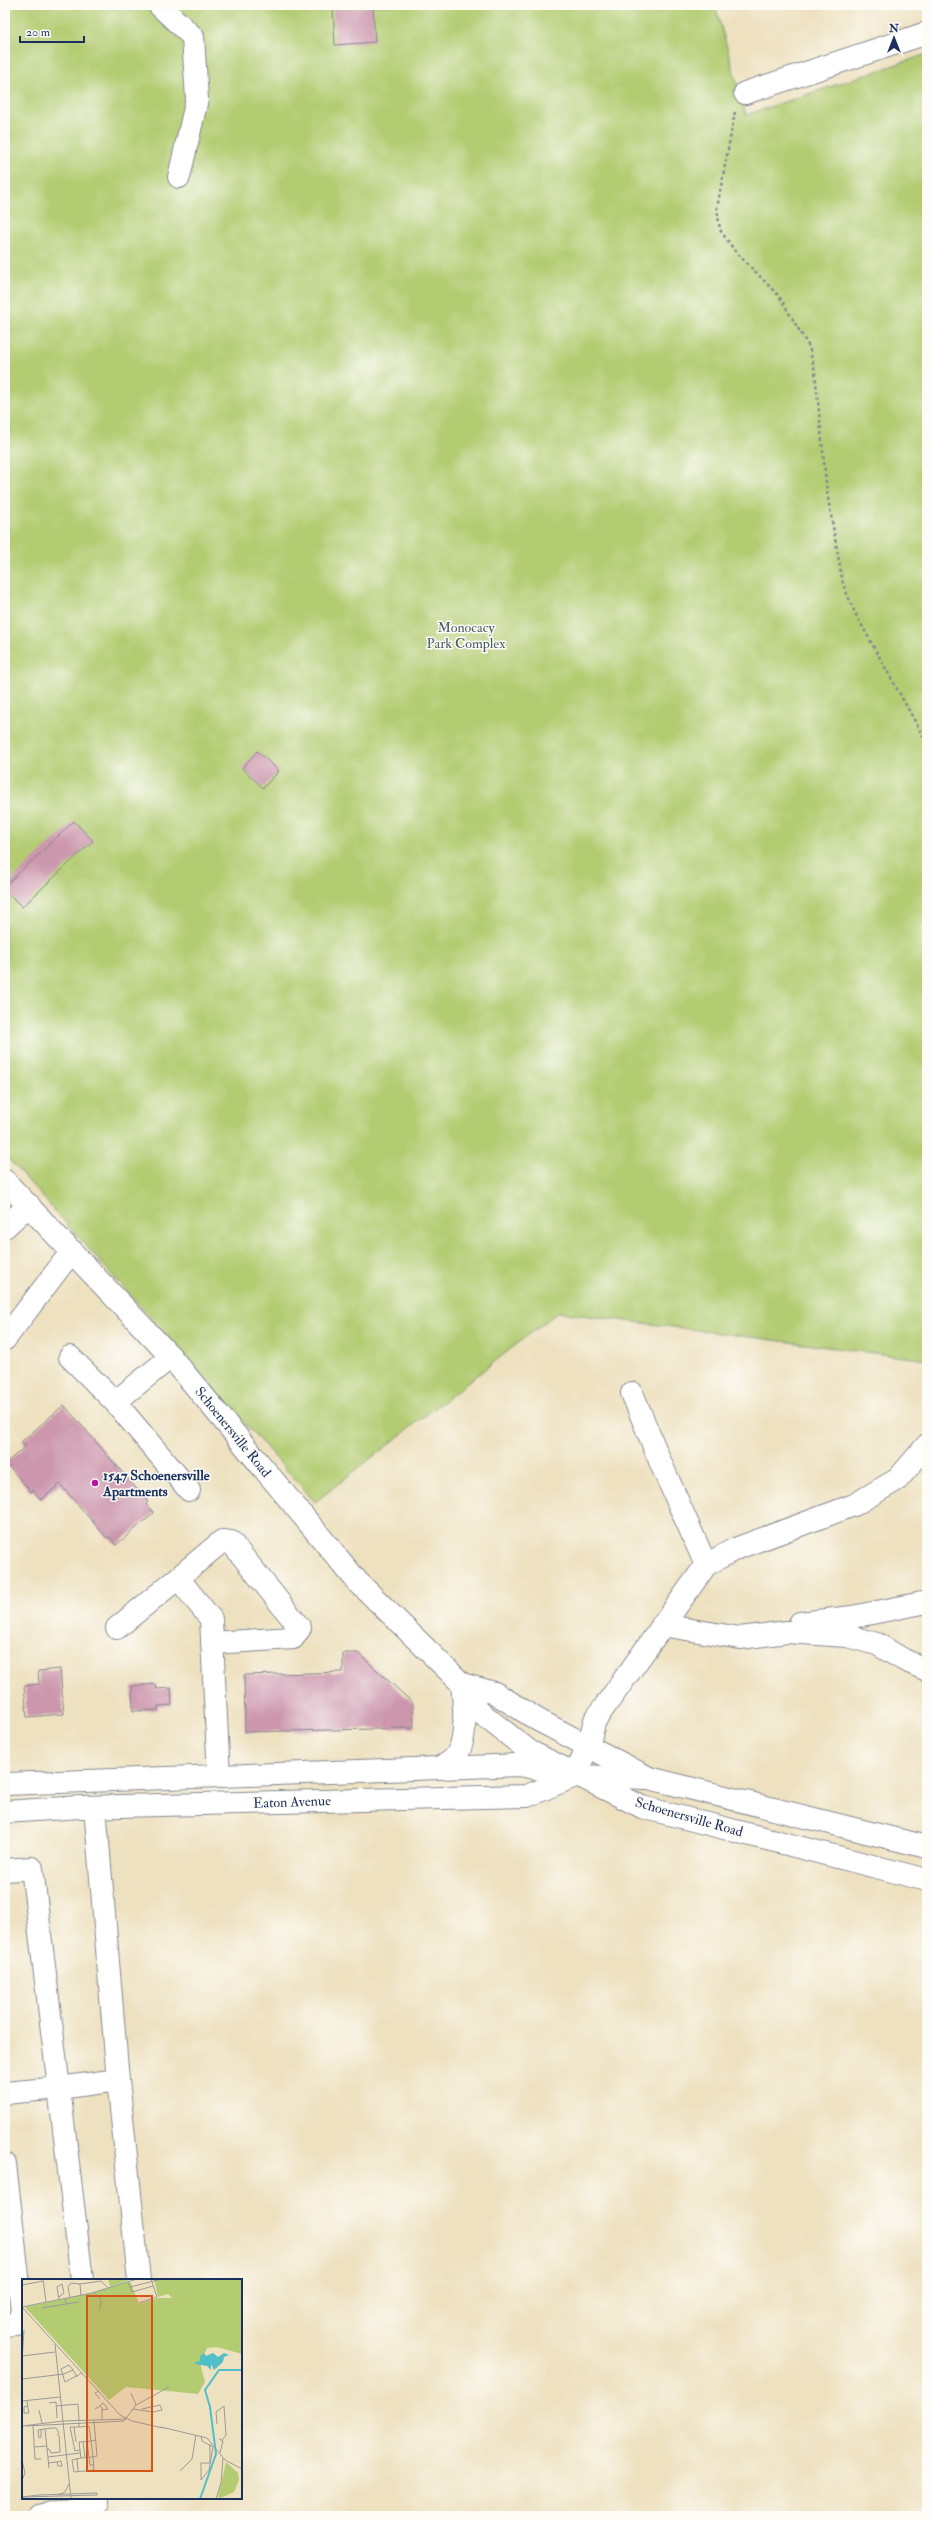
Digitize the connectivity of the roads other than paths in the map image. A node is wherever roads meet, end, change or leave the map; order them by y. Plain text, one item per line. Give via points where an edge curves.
1 (160, 5) edge
2 (927, 33) edge
3 (745, 93) road end
4 (179, 177) dead end
5 (5, 1180) edge
6 (29, 1205) junction
7 (5, 1227) edge
8 (72, 1250) junction
9 (5, 1339) edge
10 (70, 1356) dead end
11 (171, 1357) junction
12 (632, 1393) dead end
13 (115, 1402) junction
14 (927, 1446) edge
15 (189, 1490) dead end
16 (706, 1565) junction
17 (178, 1578) junction
18 (927, 1602) edge
19 (662, 1625) junction
20 (117, 1628) dead end
21 (788, 1632) junction
22 (212, 1643) junction
23 (927, 1670) edge
24 (462, 1684) junction
25 (588, 1746) junction
26 (442, 1766) junction
27 (575, 1776) junction
28 (220, 1777) junction
29 (649, 1778) junction
30 (5, 1784) edge
31 (95, 1807) junction
32 (5, 1812) edge
33 (927, 1847) edge
34 (5, 1870) edge
35 (927, 1880) edge
36 (118, 2080) junction
37 (59, 2088) junction
38 (5, 2093) edge
39 (5, 2164) edge
40 (82, 2279) edge
41 (139, 2279) edge
42 (22, 2310) edge
43 (22, 2323) edge
44 (5, 2325) edge
45 (98, 2499) edge
46 (38, 2516) edge

1 - 4 main road via 193,37 197,99
2 - 3 main road
5 - 6 main road, Schoenersville Road
6 - 7 main road
6 - 8 main road, Schoenersville Road
8 - 9 main road
8 - 11 main road, Schoenersville Road
10 - 13 main road
11 - 13 main road
11 - 24 main road, Schoenersville Road via 356,1581
12 - 16 main road
13 - 15 main road
14 - 16 main road via 898,1479 854,1505 735,1549
16 - 19 main road
17 - 20 main road
17 - 22 main road via 211,1619
17 - 22 main road via 222,1541 230,1542 300,1628 293,1638
18 - 21 main road via 852,1617 800,1623
19 - 21 main road via 740,1638
19 - 25 main road via 595,1720
21 - 23 main road via 847,1636 877,1644
22 - 28 main road
24 - 25 main road, Schoenersville Road via 495,1693 538,1720
24 - 26 main road via 463,1734 459,1750 450,1764
24 - 27 main road, Schoenersville Road via 477,1710 529,1751
25 - 27 main road
25 - 29 main road, Schoenersville Road
26 - 27 main road, Eaton Avenue via 519,1765
26 - 28 main road, Eaton Avenue
27 - 29 main road, Eaton Avenue
27 - 31 main road, Eaton Avenue via 527,1796
27 - 35 main road, Schoenersville Road via 642,1807
28 - 30 main road, Eaton Avenue
29 - 33 main road, Schoenersville Road
31 - 32 main road, Eaton Avenue
31 - 36 main road
34 - 37 main road via 32,1868
36 - 37 main road
36 - 41 main road
37 - 38 main road
37 - 40 main road
39 - 42 main road
43 - 44 main road
45 - 46 main road via 98,2503

